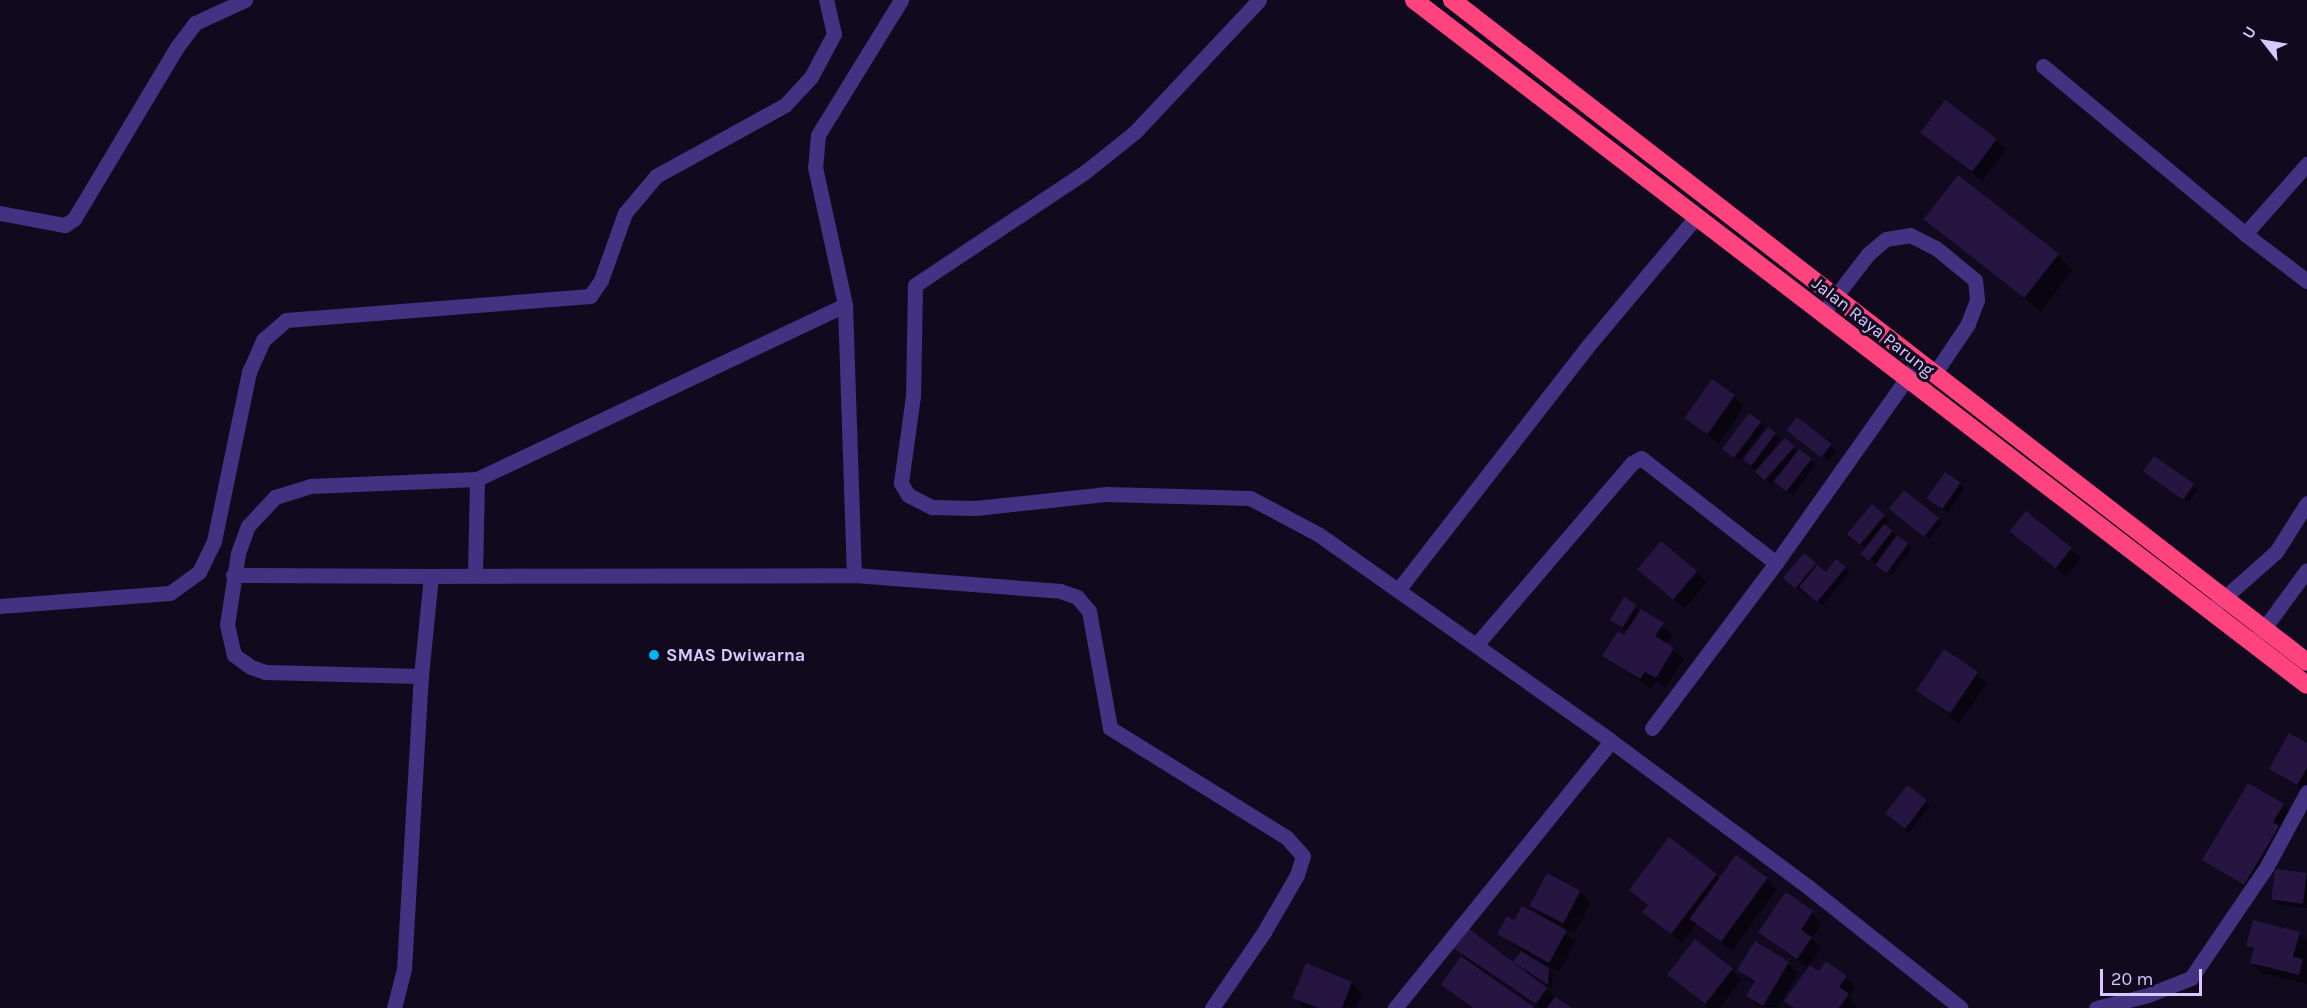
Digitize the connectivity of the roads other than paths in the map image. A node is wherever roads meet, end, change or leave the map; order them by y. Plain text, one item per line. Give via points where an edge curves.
1 (245, 0) edge
2 (826, 0) edge
3 (901, 0) edge
4 (1259, 0) edge
5 (1414, 0) edge
6 (1452, 0) edge
7 (2043, 66) dead end
8 (2307, 164) edge
9 (0, 213) edge
10 (1696, 217) junction
11 (2245, 234) junction
12 (2307, 281) edge
13 (1837, 296) junction
14 (845, 305) junction
15 (1822, 314) junction
16 (1919, 360) junction
17 (1935, 373) junction
18 (1905, 380) junction
19 (477, 479) junction
20 (2307, 503) edge
21 (1776, 563) junction
22 (2307, 570) edge
23 (233, 575) junction
24 (476, 575) junction
25 (854, 575) junction
26 (431, 576) junction
27 (1398, 590) junction
28 (2223, 596) junction
29 (0, 606) edge
30 (2210, 612) junction
31 (2259, 636) junction
32 (1476, 645) junction
33 (2307, 662) edge
34 (421, 676) junction
35 (2307, 685) edge
36 (1652, 728) dead end
37 (1611, 741) junction
38 (2307, 792) edge
39 (2115, 1005) edge
40 (394, 1008) edge
41 (1212, 1008) edge
42 (1395, 1008) edge
43 (1961, 1008) edge
44 (2096, 1008) edge

1 - 9 street via 195,23 75,219 65,225
2 - 29 street via 834,34 811,77 785,105 656,176 625,213 601,280 590,296 286,320 263,340 249,372 214,541 199,572 171,593
3 - 14 street via 818,135 814,167
4 - 27 street via 1136,132 1085,172 915,285 913,396 901,483 908,495 932,507 975,508 1107,494 1250,498 1318,534
5 - 10 highway, Jalan Raya Parung
6 - 13 highway, Jalan Raya Parung
7 - 11 street
8 - 11 street
10 - 15 highway, Jalan Raya Parung
10 - 27 street via 1587,347
11 - 12 street
13 - 15 street
13 - 16 highway, Jalan Raya Parung
13 - 17 street via 1868,254 1886,238 1910,235 1936,248 1975,280 1977,300 1968,324
14 - 19 street
14 - 25 street
15 - 18 highway, Jalan Raya Parung
16 - 17 highway, Jalan Raya Parung
16 - 18 street
17 - 28 highway, Jalan Raya Parung
18 - 21 street
18 - 30 highway, Jalan Raya Parung
19 - 23 street via 310,486 275,497 248,526
19 - 24 street
20 - 28 street via 2276,552
21 - 32 street via 1641,458 1632,463
21 - 36 street
22 - 31 street
23 - 26 street
23 - 34 street via 226,625 234,655 251,667 265,672
24 - 25 street
24 - 26 street
25 - 41 street via 1060,591 1077,597 1089,611 1110,728 1286,837 1303,856 1297,875 1264,932
26 - 34 street
27 - 32 street
28 - 30 street
28 - 31 highway, Jalan Raya Parung
30 - 31 highway, Jalan Raya Parung
31 - 33 highway, Jalan Raya Parung
31 - 35 highway, Jalan Raya Parung
32 - 37 street
34 - 40 street via 404,969
37 - 42 street
37 - 43 street via 1808,886
38 - 39 street via 2267,866 2191,978
39 - 44 street

